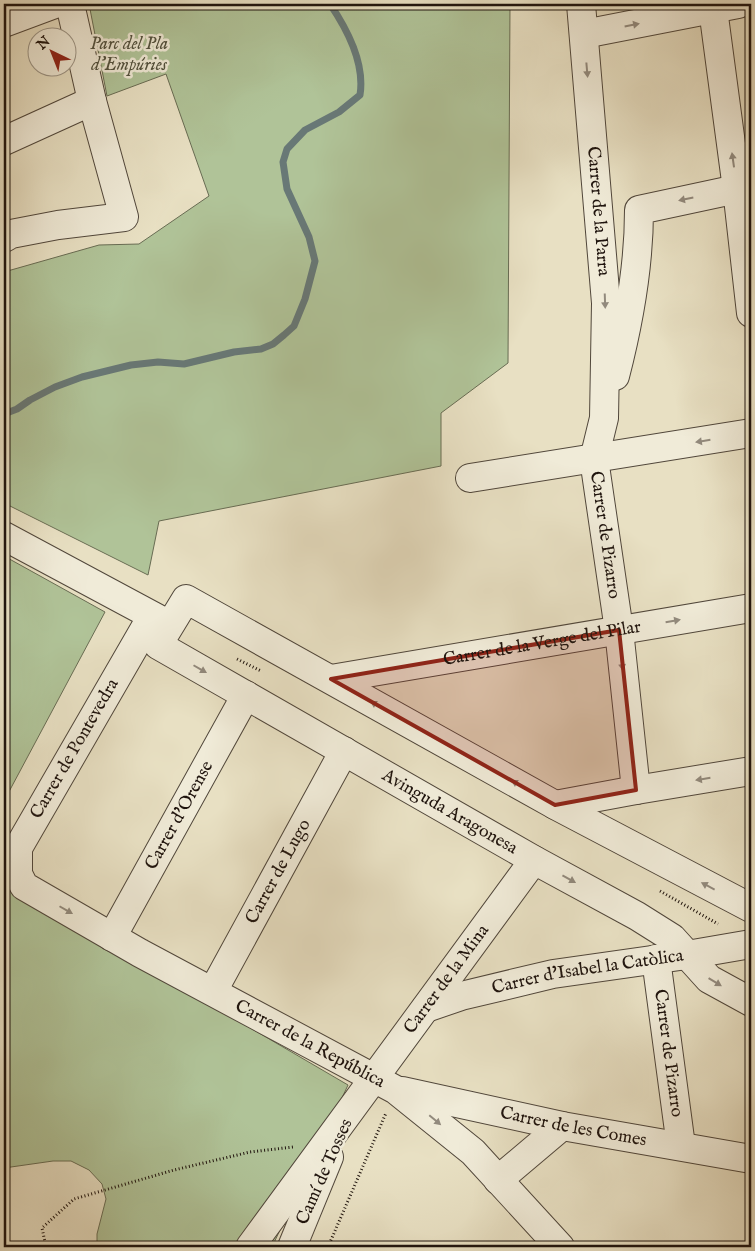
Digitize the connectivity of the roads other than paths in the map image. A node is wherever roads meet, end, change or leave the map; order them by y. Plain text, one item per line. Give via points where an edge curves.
1 (55, 4) edge
2 (70, 4) edge
3 (581, 4) edge
4 (732, 5) edge
5 (662, 11) edge
6 (12, 15) edge
7 (584, 34) junction
8 (92, 101) junction
9 (4, 141) edge
10 (744, 187) edge
11 (4, 238) edge
12 (751, 313) edge
13 (604, 418) junction
14 (751, 433) edge
15 (594, 459) junction
16 (470, 478) dead end
17 (4, 536) edge
18 (751, 608) edge
19 (161, 620) junction
20 (619, 630) junction
21 (331, 679) junction
22 (246, 695) junction
23 (344, 751) junction
24 (751, 771) edge
25 (636, 790) junction
26 (556, 805) junction
27 (534, 860) junction
28 (24, 886) joint
29 (751, 908) edge
30 (112, 937) junction
31 (751, 944) edge
32 (687, 955) junction
33 (656, 959) junction
34 (213, 991) junction
35 (751, 1002) edge
36 (426, 1008) junction
37 (376, 1088) junction
38 (562, 1126) junction
39 (680, 1146) junction
40 (751, 1159) edge
41 (498, 1180) junction
42 (300, 1242) edge
43 (250, 1247) edge
44 (560, 1247) edge

1 - 6 street
2 - 8 street
3 - 7 street, Carrer de la Parra
4 - 5 street
10 -> 4 street
7 -> 5 street
7 -> 13 street, Carrer de la Parra via 606,303
8 - 9 street
8 - 11 street via 124,217 11,234
10 - 12 street
10 -> 13 street, Carrer de la Parra via 639,210 639,238 628,323
13 - 15 street, Carrer de la Parra
14 -> 15 street
15 - 16 street
15 - 20 street, Carrer de Pizarro
17 - 19 street
20 -> 18 street, Carrer de la Verge del Pilar
19 - 21 street, Avinguda Aragonesa via 186,598
19 -> 22 street, Avinguda Aragonesa via 158,645
19 - 28 street, Carrer de Pontevedra via 18,848 18,874
20 - 21 street, Carrer de la Verge del Pilar
20 -> 25 street, Carrer de Pizarro
26 -> 21 street, Avinguda Aragonesa
22 - 23 street, Avinguda Aragonesa
22 - 30 street, Carrer d'Orense
23 - 27 street, Avinguda Aragonesa
23 - 34 street, Carrer de Lugo
24 -> 25 street
25 - 26 street
29 -> 26 street, Avinguda Aragonesa
27 -> 32 street, Avinguda Aragonesa via 637,916 672,938
27 - 36 street, Carrer de la Mina
28 -> 30 street, Carrer de la República
30 - 34 street, Carrer de la República
31 - 32 street, Carrer d'Isabel la Catòlica
32 - 33 street, Carrer d'Isabel la Catòlica
32 -> 35 street, Avinguda Aragonesa via 709,979
33 - 36 street, Carrer d'Isabel la Catòlica via 553,974 461,996
33 - 39 street, Carrer de Pizarro
34 - 37 street, Carrer de la República
36 - 37 street, Carrer de la Mina
37 - 38 street, Carrer de les Comes
37 -> 41 street, Carrer de la República via 473,1152
37 - 42 street, Camí de Tosses via 325,1166
37 - 43 street via 326,1143
38 - 39 street, Carrer de les Comes
38 - 41 street
39 - 40 street, Carrer de les Comes
41 - 44 street, Carrer de la República

